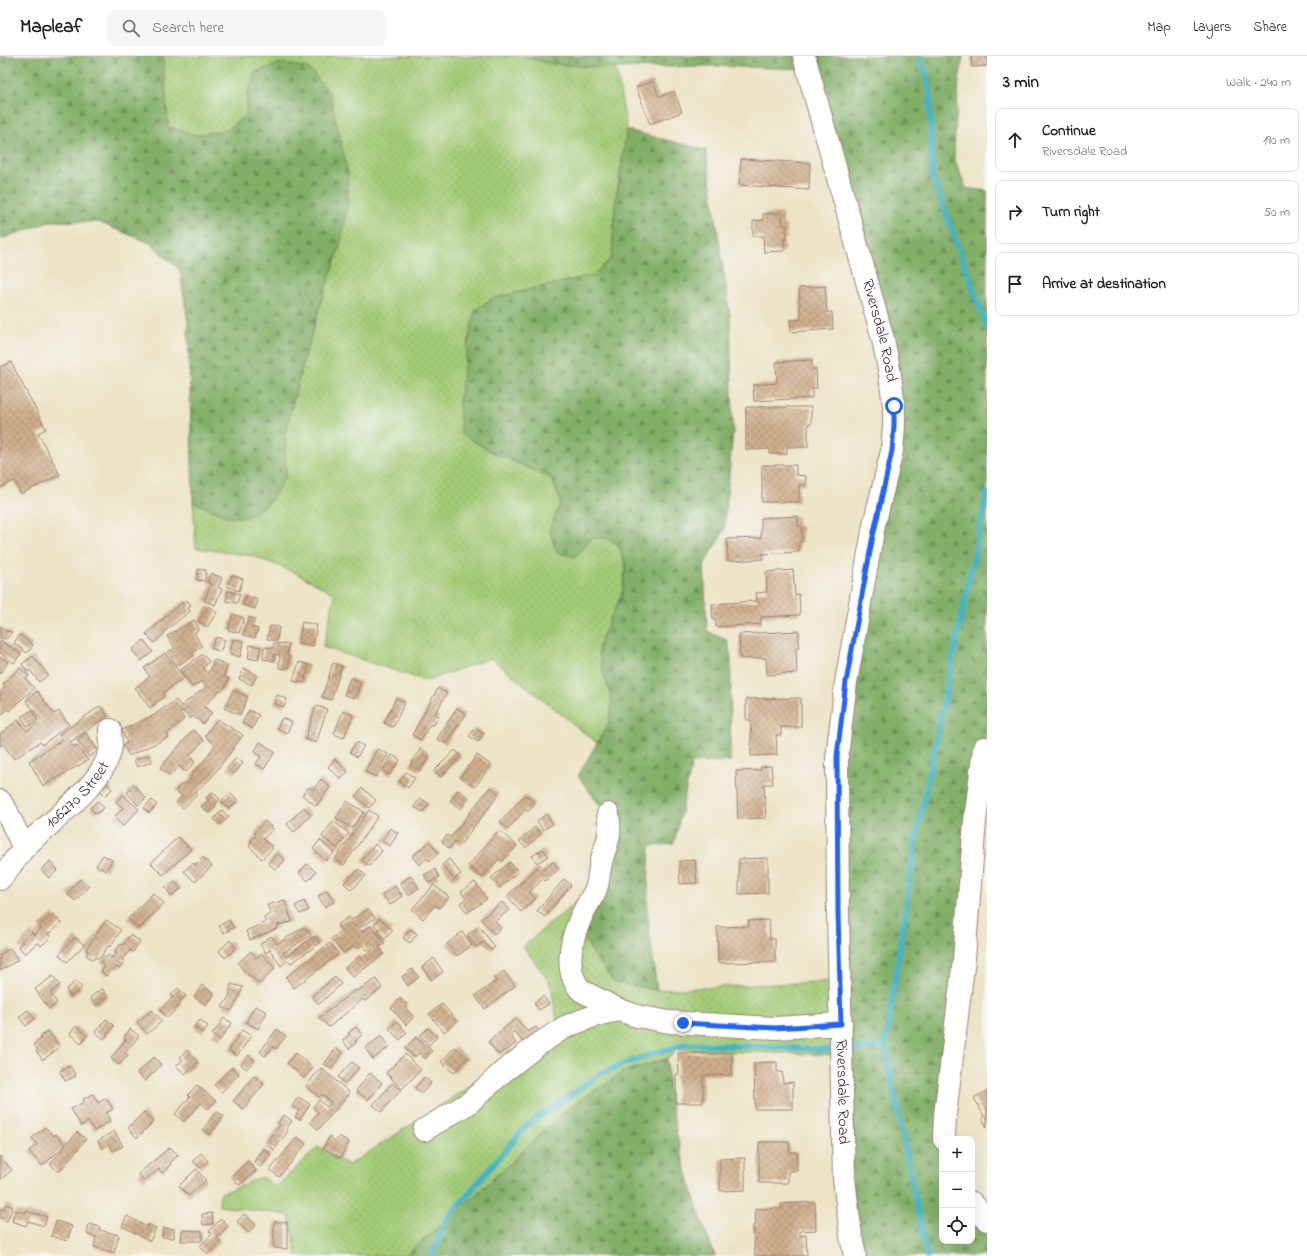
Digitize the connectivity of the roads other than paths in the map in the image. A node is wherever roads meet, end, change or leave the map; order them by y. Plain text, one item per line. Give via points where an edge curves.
1 (804, 56) edge
2 (110, 730) dead end
3 (984, 748) dead end
4 (0, 801) edge
5 (608, 814) dead end
6 (24, 848) junction
7 (0, 879) edge
8 (619, 1010) junction
9 (841, 1024) junction
10 (424, 1130) dead end
11 (944, 1136) edge
12 (975, 1206) edge
13 (987, 1220) edge
14 (855, 1256) edge

1 - 9 street, Riversdale Road via 883,339 894,406 892,451 872,541 846,682 837,756
2 - 6 street, 106270 Street via 111,746 107,760 94,783
3 - 11 street
4 - 6 street
5 - 8 street via 609,839 595,890 579,921 572,942 571,960 574,981 578,987
6 - 7 street, 106270 Street
8 - 9 street via 669,1022 775,1028
8 - 10 street via 596,1015 565,1027 504,1071 469,1103
9 - 14 street, Riversdale Road via 844,1179
12 - 13 street

